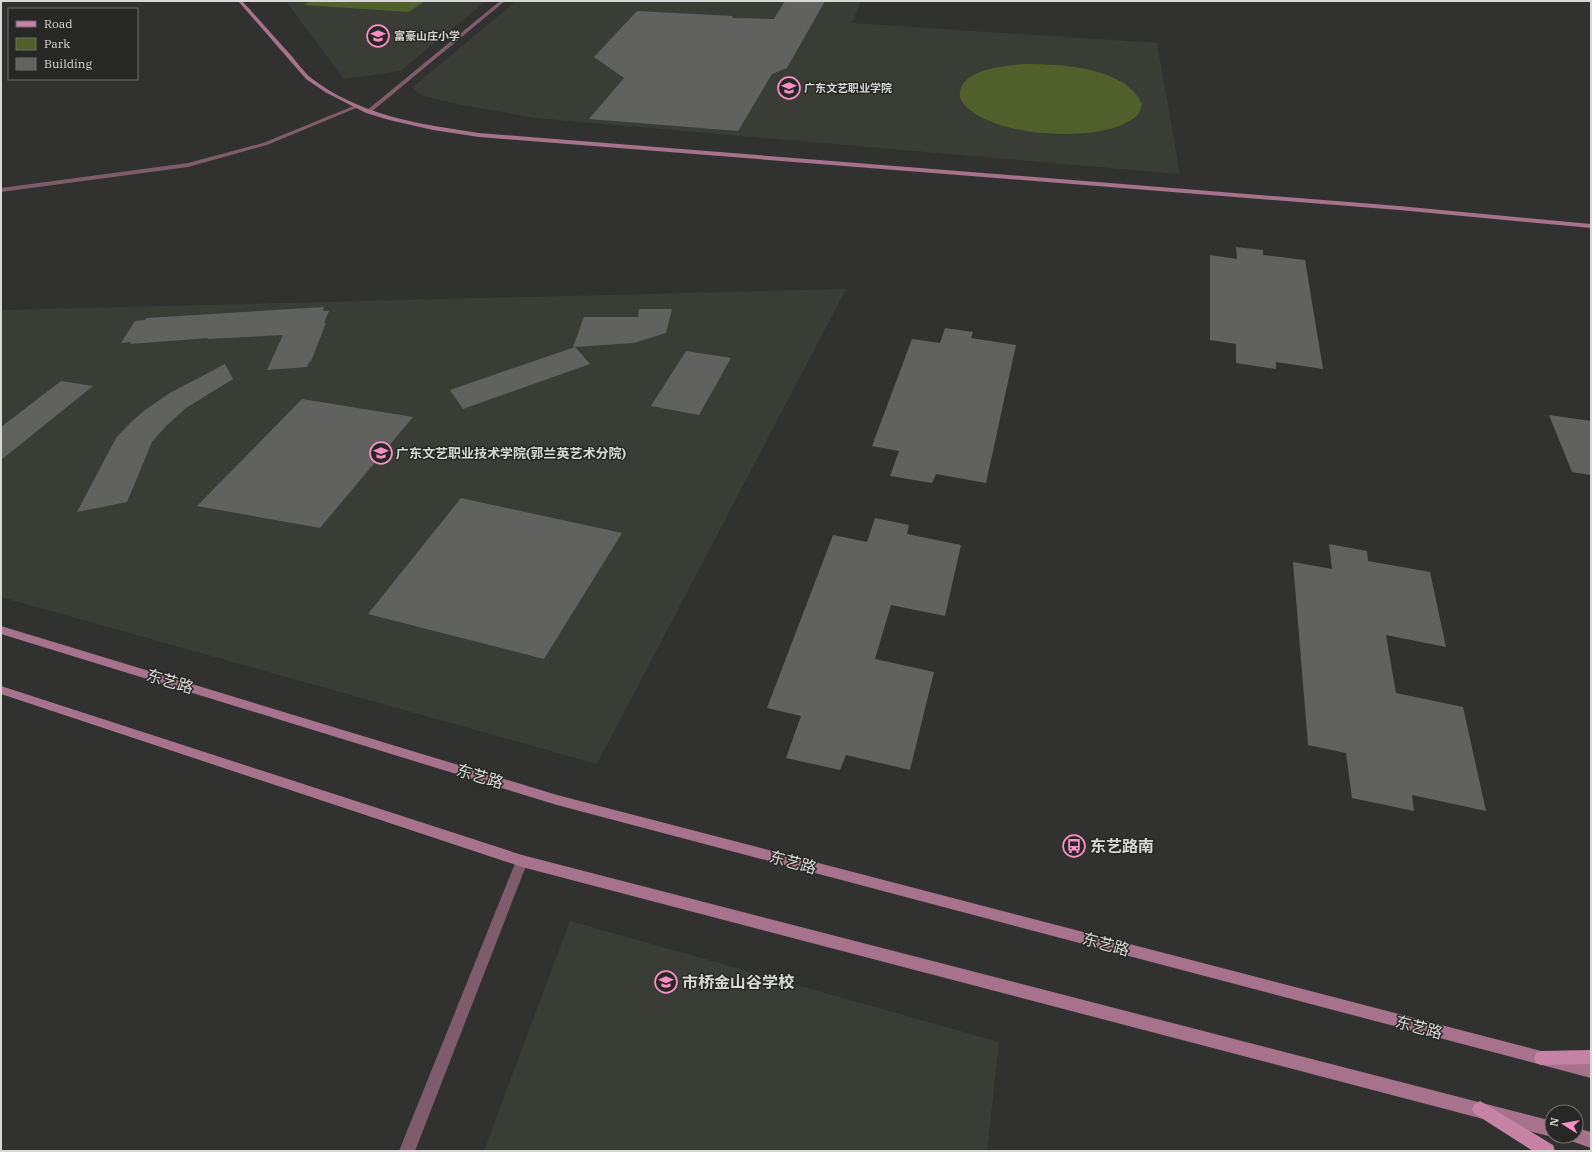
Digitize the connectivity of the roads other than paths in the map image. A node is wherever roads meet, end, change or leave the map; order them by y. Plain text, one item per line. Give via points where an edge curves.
1 (240, 1) edge
2 (503, 1) edge
3 (358, 106) junction
4 (368, 112) junction
5 (1, 190) edge
6 (1591, 226) edge
7 (1, 630) edge
8 (1, 690) edge
9 (522, 861) junction
10 (1591, 1057) edge
11 (1541, 1058) junction
12 (1591, 1071) edge
13 (1480, 1109) junction
14 (1544, 1127) edge
15 (407, 1151) edge
16 (1547, 1151) edge

1 - 3 street via 308,78
2 - 4 street
3 - 4 street
3 - 5 street via 265,144 188,164
4 - 6 street via 413,125 479,135 1391,207
7 - 11 street, 东艺路 via 557,800
8 - 9 street
9 - 13 street
9 - 15 street
10 - 11 main road
11 - 12 street, 东艺路
13 - 14 street
13 - 16 main road

